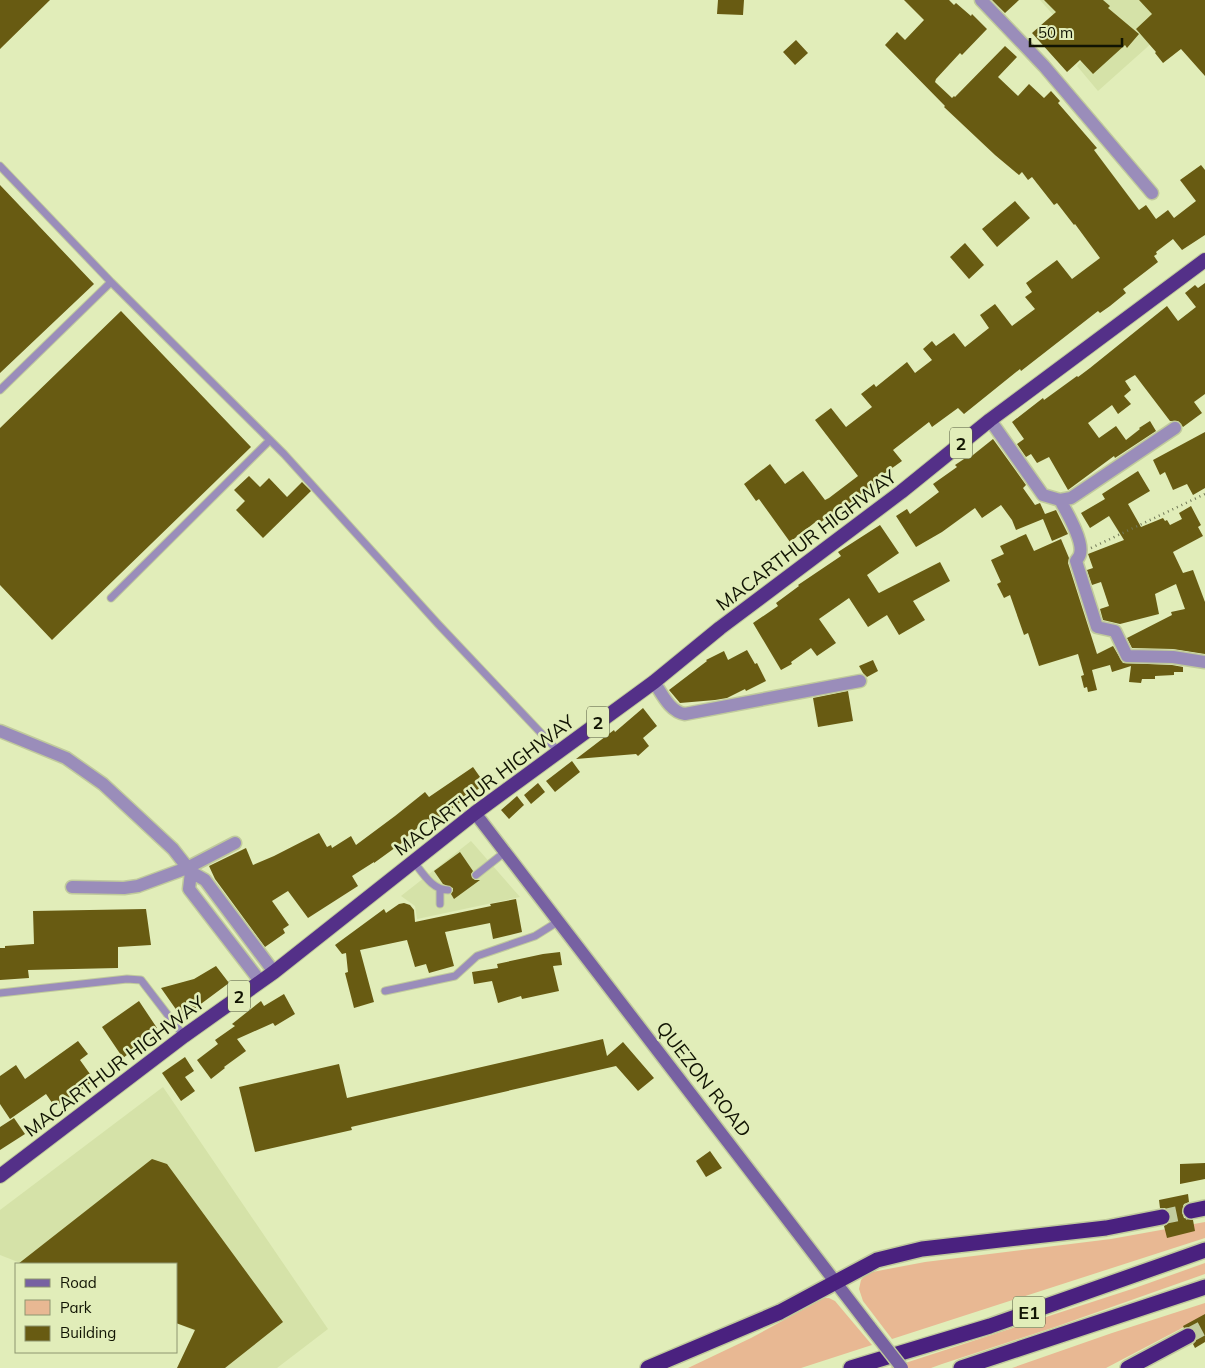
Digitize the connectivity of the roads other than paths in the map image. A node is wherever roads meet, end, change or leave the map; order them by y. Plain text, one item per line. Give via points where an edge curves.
1 (981, 0) edge
2 (0, 166) edge
3 (1152, 193) dead end
4 (1205, 260) edge
5 (111, 282) junction
6 (0, 390) edge
7 (990, 420) junction
8 (1175, 428) dead end
9 (270, 440) junction
10 (1060, 500) junction
11 (112, 598) dead end
12 (1205, 662) edge
13 (860, 681) dead end
14 (654, 682) junction
15 (0, 731) edge
16 (558, 751) junction
17 (475, 813) junction
18 (235, 842) dead end
19 (505, 852) junction
20 (413, 861) junction
21 (189, 870) junction
22 (476, 875) dead end
23 (72, 887) dead end
24 (440, 904) dead end
25 (224, 906) junction
26 (209, 916) junction
27 (558, 922) junction
28 (241, 928) junction
29 (228, 939) junction
30 (274, 972) junction
31 (260, 981) junction
32 (385, 991) dead end
33 (0, 993) edge
34 (184, 1036) junction
35 (0, 1176) edge
36 (1162, 1217) tunnel mouth
37 (1205, 1250) edge
38 (837, 1282) junction
39 (1205, 1287) edge
40 (1188, 1336) tunnel mouth
41 (648, 1368) edge
42 (851, 1368) edge
43 (902, 1368) edge
44 (961, 1368) edge
45 (1128, 1368) edge

1 - 3 street via 1044,66
2 - 5 lane
4 - 7 highway, MACARTHUR HIGHWAY / 2
5 - 6 lane
5 - 9 lane
7 - 10 street via 1043,495
7 - 14 highway, MACARTHUR HIGHWAY / 2
8 - 10 street via 1071,498
9 - 11 lane
9 - 16 lane
10 - 12 street via 1080,543 1081,553 1076,561 1097,627 1115,631 1127,656 1173,657
13 - 14 street via 685,714 669,706
14 - 16 highway, MACARTHUR HIGHWAY / 2
15 - 21 street via 66,758 103,784 173,849
16 - 17 highway, MACARTHUR HIGHWAY / 2
17 - 19 main road, QUEZON ROAD
17 - 20 highway, MACARTHUR HIGHWAY / 2
18 - 21 street
19 - 22 lane
19 - 27 main road, QUEZON ROAD
20 - 24 lane via 430,882 444,890
20 - 30 highway, MACARTHUR HIGHWAY / 2
21 - 23 street via 138,886
21 - 25 street via 204,880
21 - 26 street via 189,889
25 - 26 street
25 - 28 street
26 - 29 street
27 - 32 lane via 535,936 477,956 455,976
27 - 38 main road, QUEZON ROAD
28 - 29 street
28 - 30 street
29 - 31 street
30 - 31 highway, MACARTHUR HIGHWAY / 2
31 - 34 highway, MACARTHUR HIGHWAY / 2
33 - 34 lane via 141,980
34 - 35 highway, MACARTHUR HIGHWAY / 2
36 - 38 highway via 1106,1228 922,1248 877,1260
37 - 42 highway, E1 via 990,1326
38 - 41 highway via 780,1312
38 - 43 main road, QUEZON ROAD, bridge
39 - 44 highway, E1
40 - 45 highway

